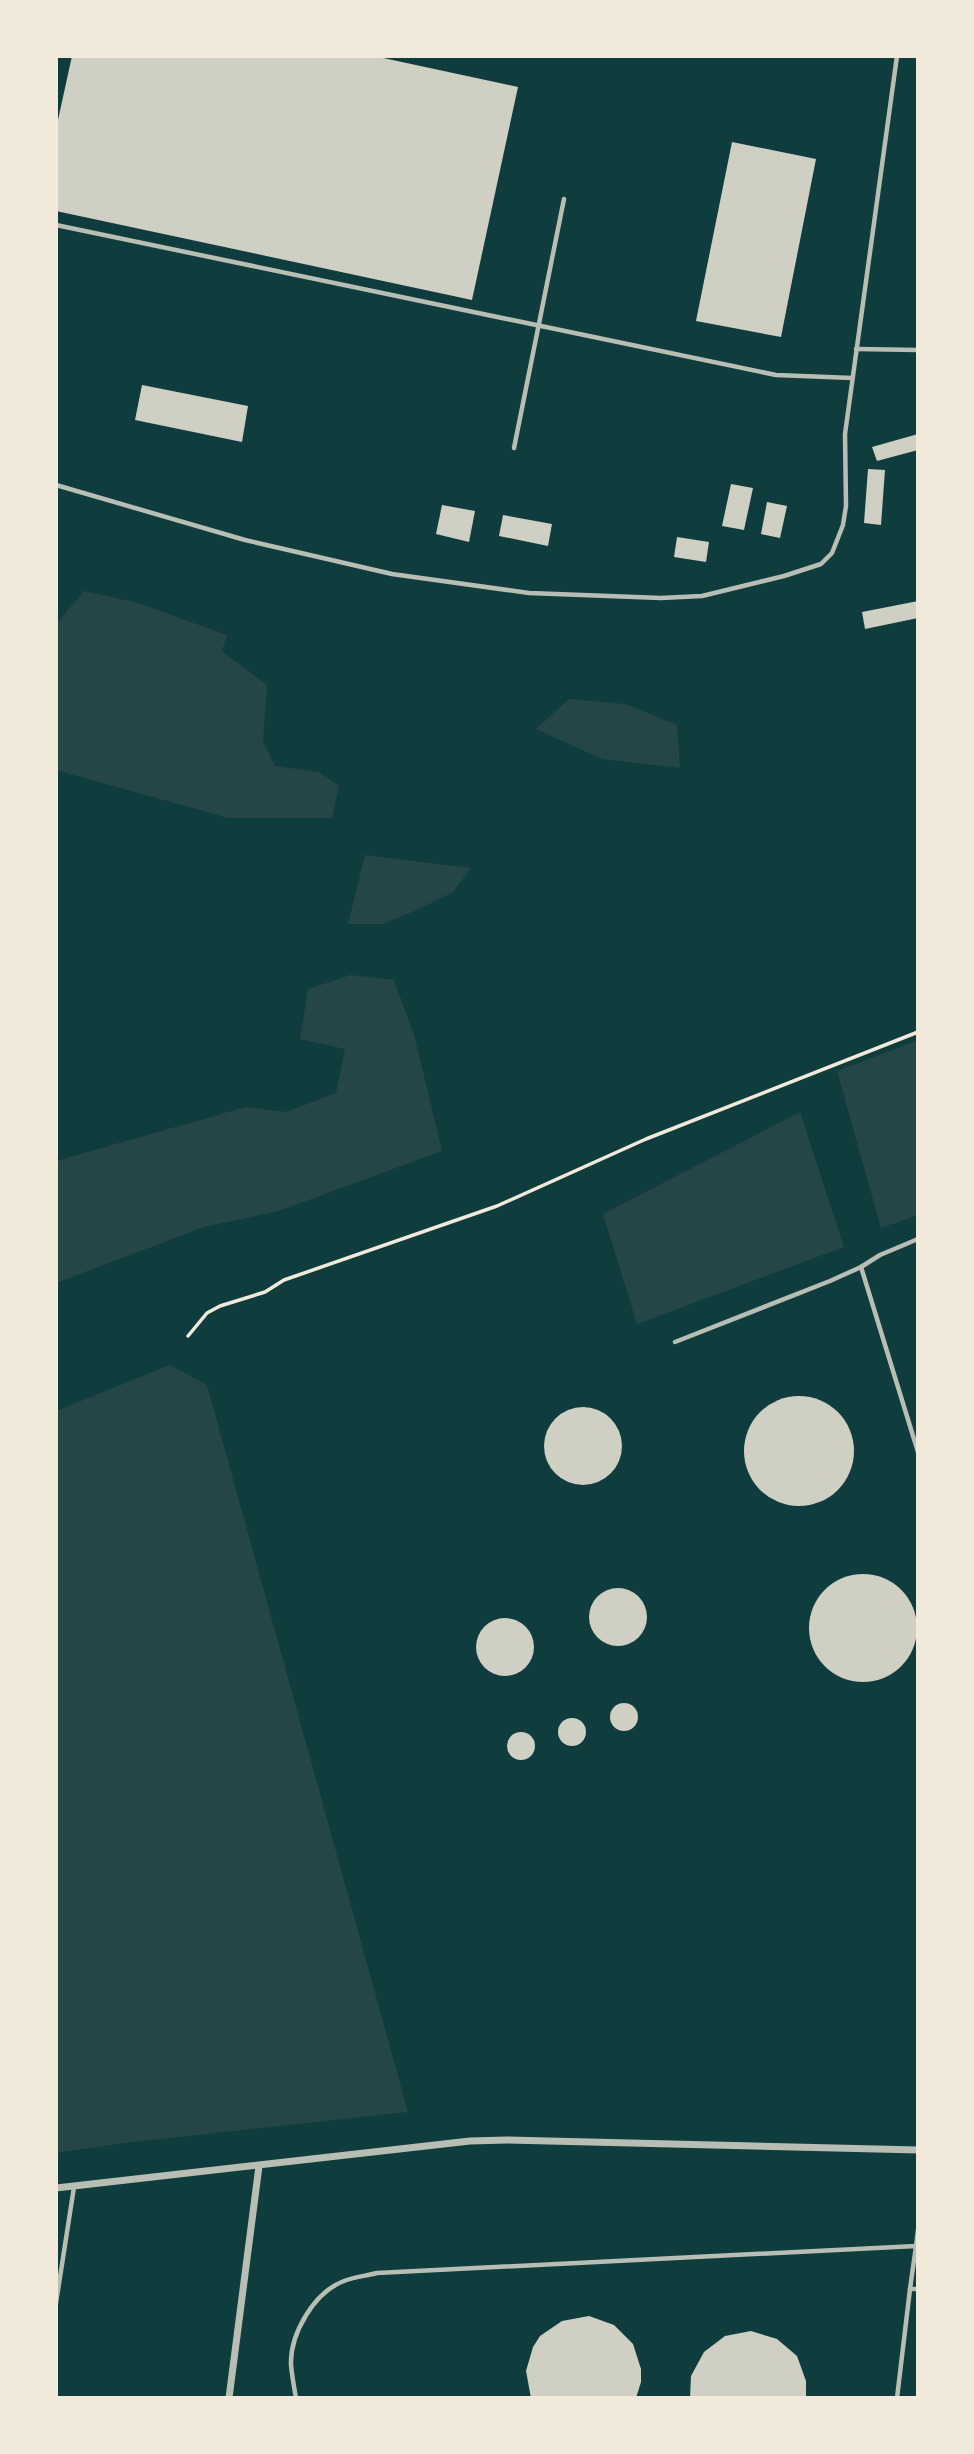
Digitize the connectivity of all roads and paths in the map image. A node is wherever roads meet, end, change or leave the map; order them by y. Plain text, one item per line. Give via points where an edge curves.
1 (897, 56) edge
2 (564, 199) dead end
3 (56, 225) edge
4 (539, 325) junction
5 (856, 349) junction
6 (918, 350) edge
7 (852, 378) junction
8 (514, 448) dead end
9 (56, 485) edge
10 (918, 1032) edge
11 (918, 1240) edge
12 (862, 1267) junction
13 (188, 1336) dead end
14 (675, 1342) dead end
15 (918, 1452) edge
16 (918, 2150) edge
17 (259, 2166) junction
18 (74, 2187) junction
19 (56, 2189) edge
20 (918, 2230) edge
21 (916, 2246) junction
22 (910, 2289) junction
23 (918, 2290) edge
24 (56, 2303) edge
25 (229, 2398) edge
26 (296, 2398) edge
27 (897, 2398) edge

1 - 5 lane
2 - 4 lane
3 - 4 lane
4 - 7 lane via 776,374
4 - 8 lane
5 - 6 lane
5 - 7 lane
7 - 9 lane via 845,434 844,525 832,553 821,565 702,596 529,593 392,574 245,540
10 - 13 path via 646,1139 497,1206 220,1306 207,1313
11 - 12 lane
12 - 14 lane
12 - 15 lane
16 - 17 street via 507,2140
17 - 18 street
17 - 25 street
18 - 19 street
18 - 24 lane
20 - 21 lane
21 - 22 lane
21 - 26 lane via 377,2273 344,2281 327,2291 299,2328 291,2364
22 - 23 lane
22 - 27 lane

